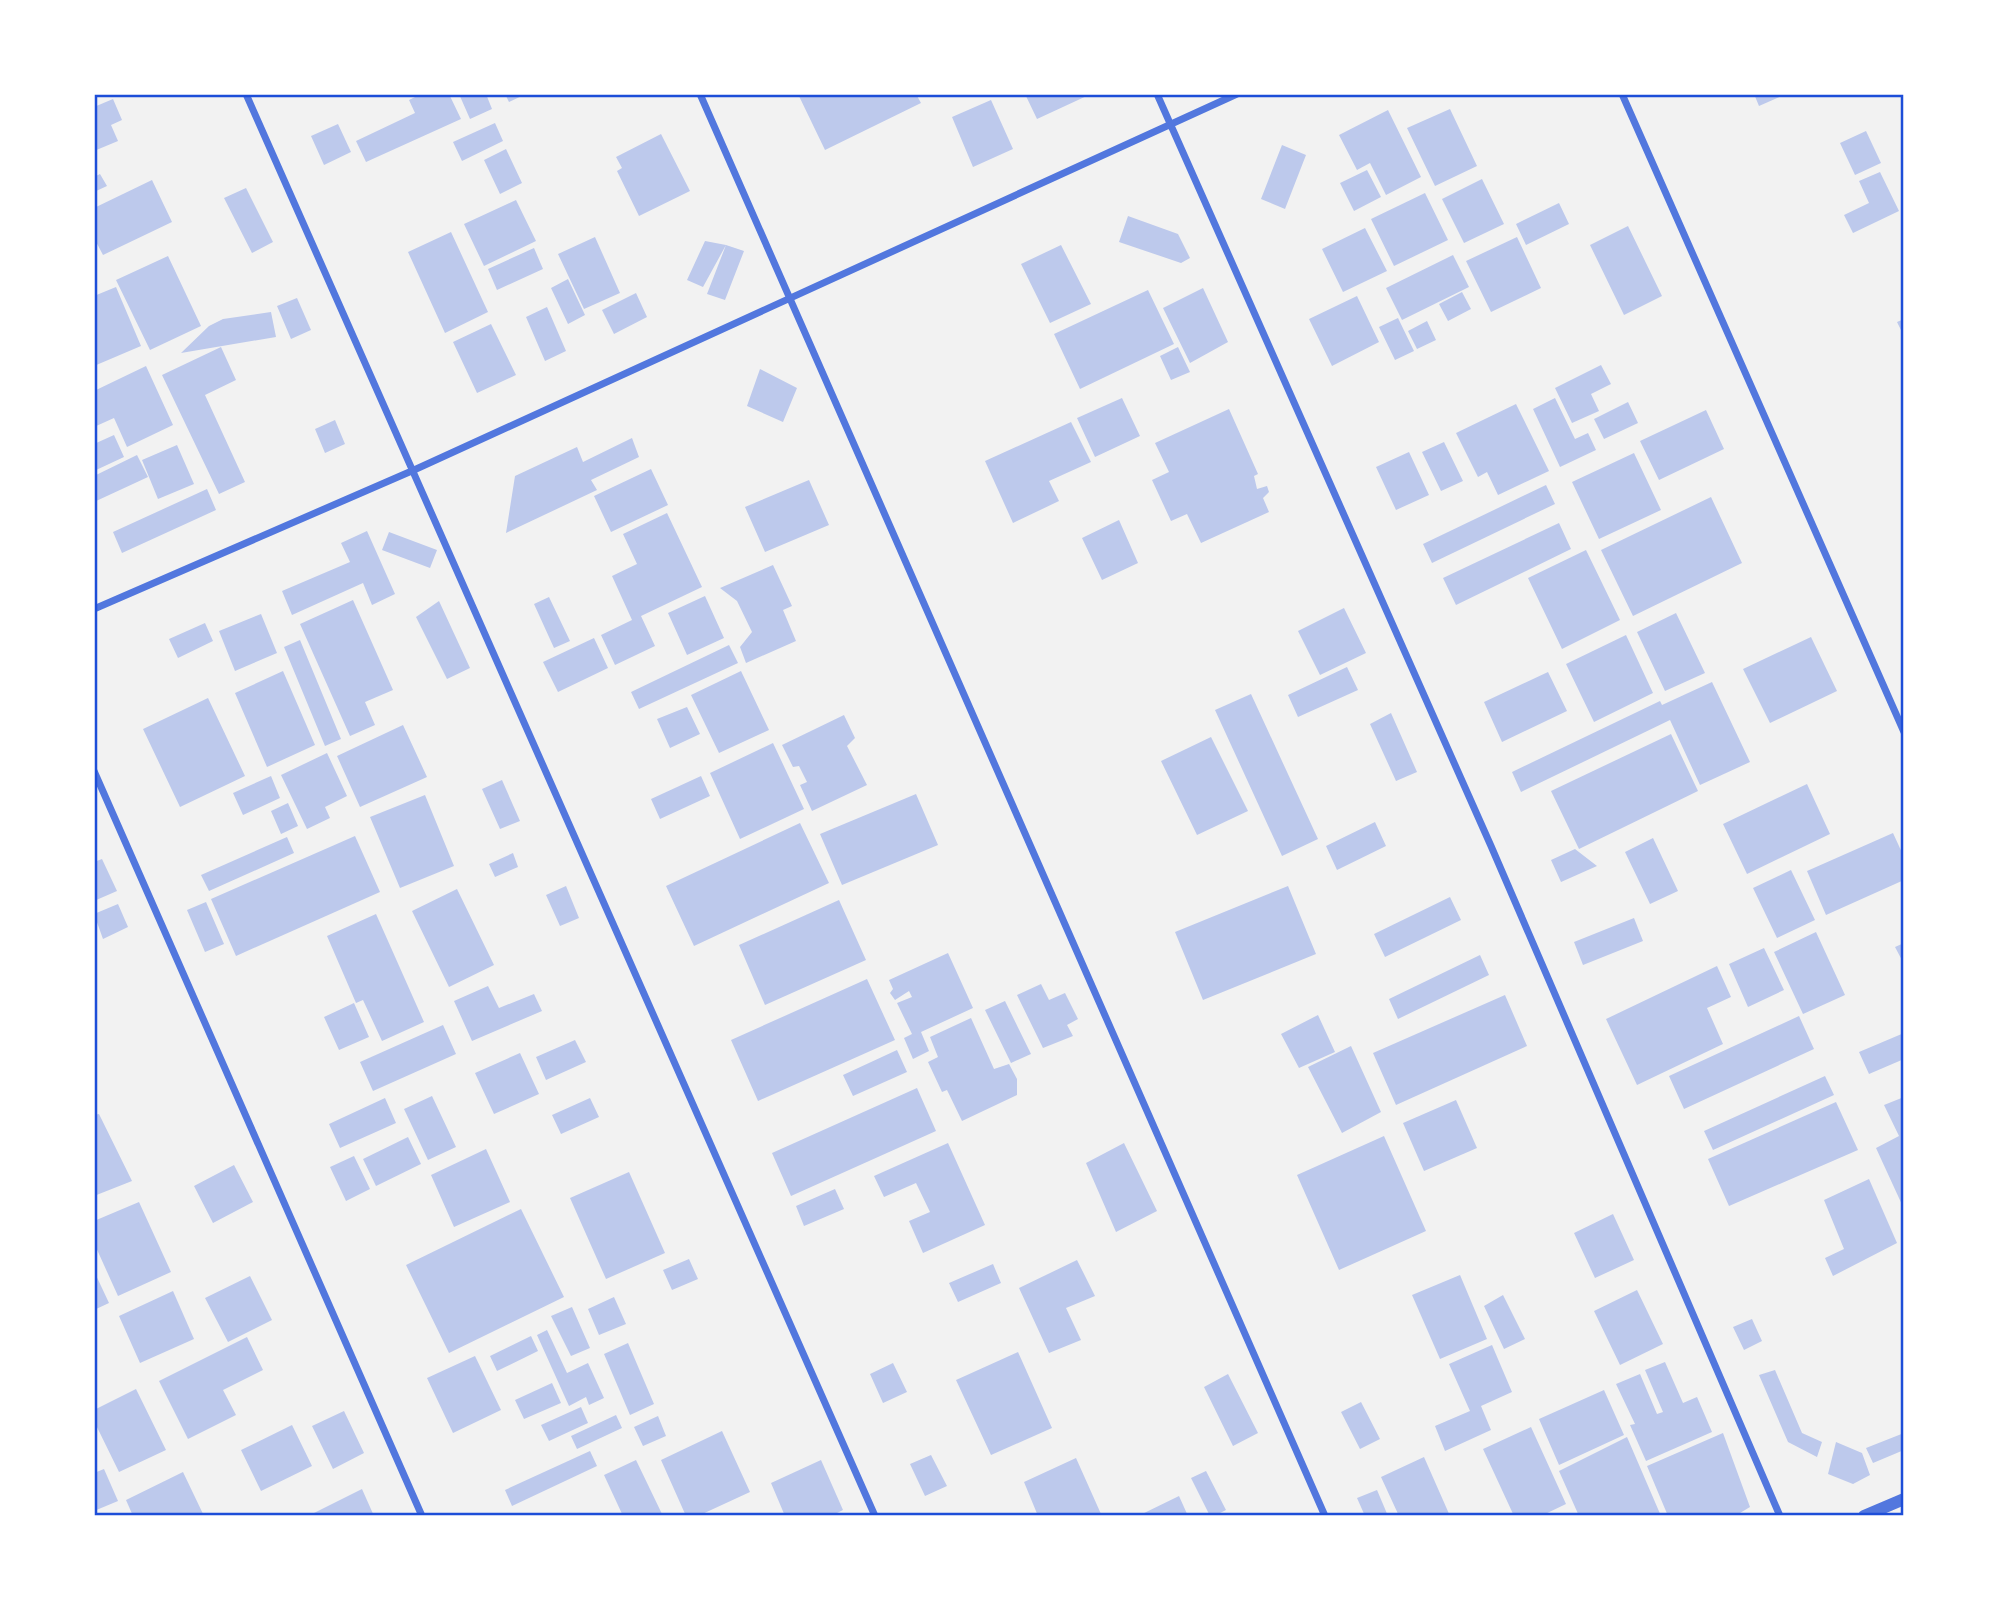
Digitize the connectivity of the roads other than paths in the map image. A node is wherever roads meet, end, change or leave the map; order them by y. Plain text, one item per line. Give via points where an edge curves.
1 (246, 94) edge
2 (700, 94) edge
3 (1157, 94) edge
4 (1237, 94) edge
5 (1622, 94) edge
6 (1170, 124) junction
7 (791, 298) junction
8 (414, 470) junction
9 (94, 608) edge
10 (1903, 732) edge
11 (94, 771) edge
12 (1903, 1499) edge
13 (422, 1516) edge
14 (875, 1516) edge
15 (1325, 1516) edge
16 (1780, 1516) edge
17 (1864, 1516) edge

1 - 8 street
2 - 7 street
3 - 6 street
4 - 6 street
5 - 10 street
6 - 7 street
6 - 16 street via 1491,846
7 - 8 street
7 - 15 street
8 - 9 street
8 - 14 street
11 - 13 street
12 - 17 street

